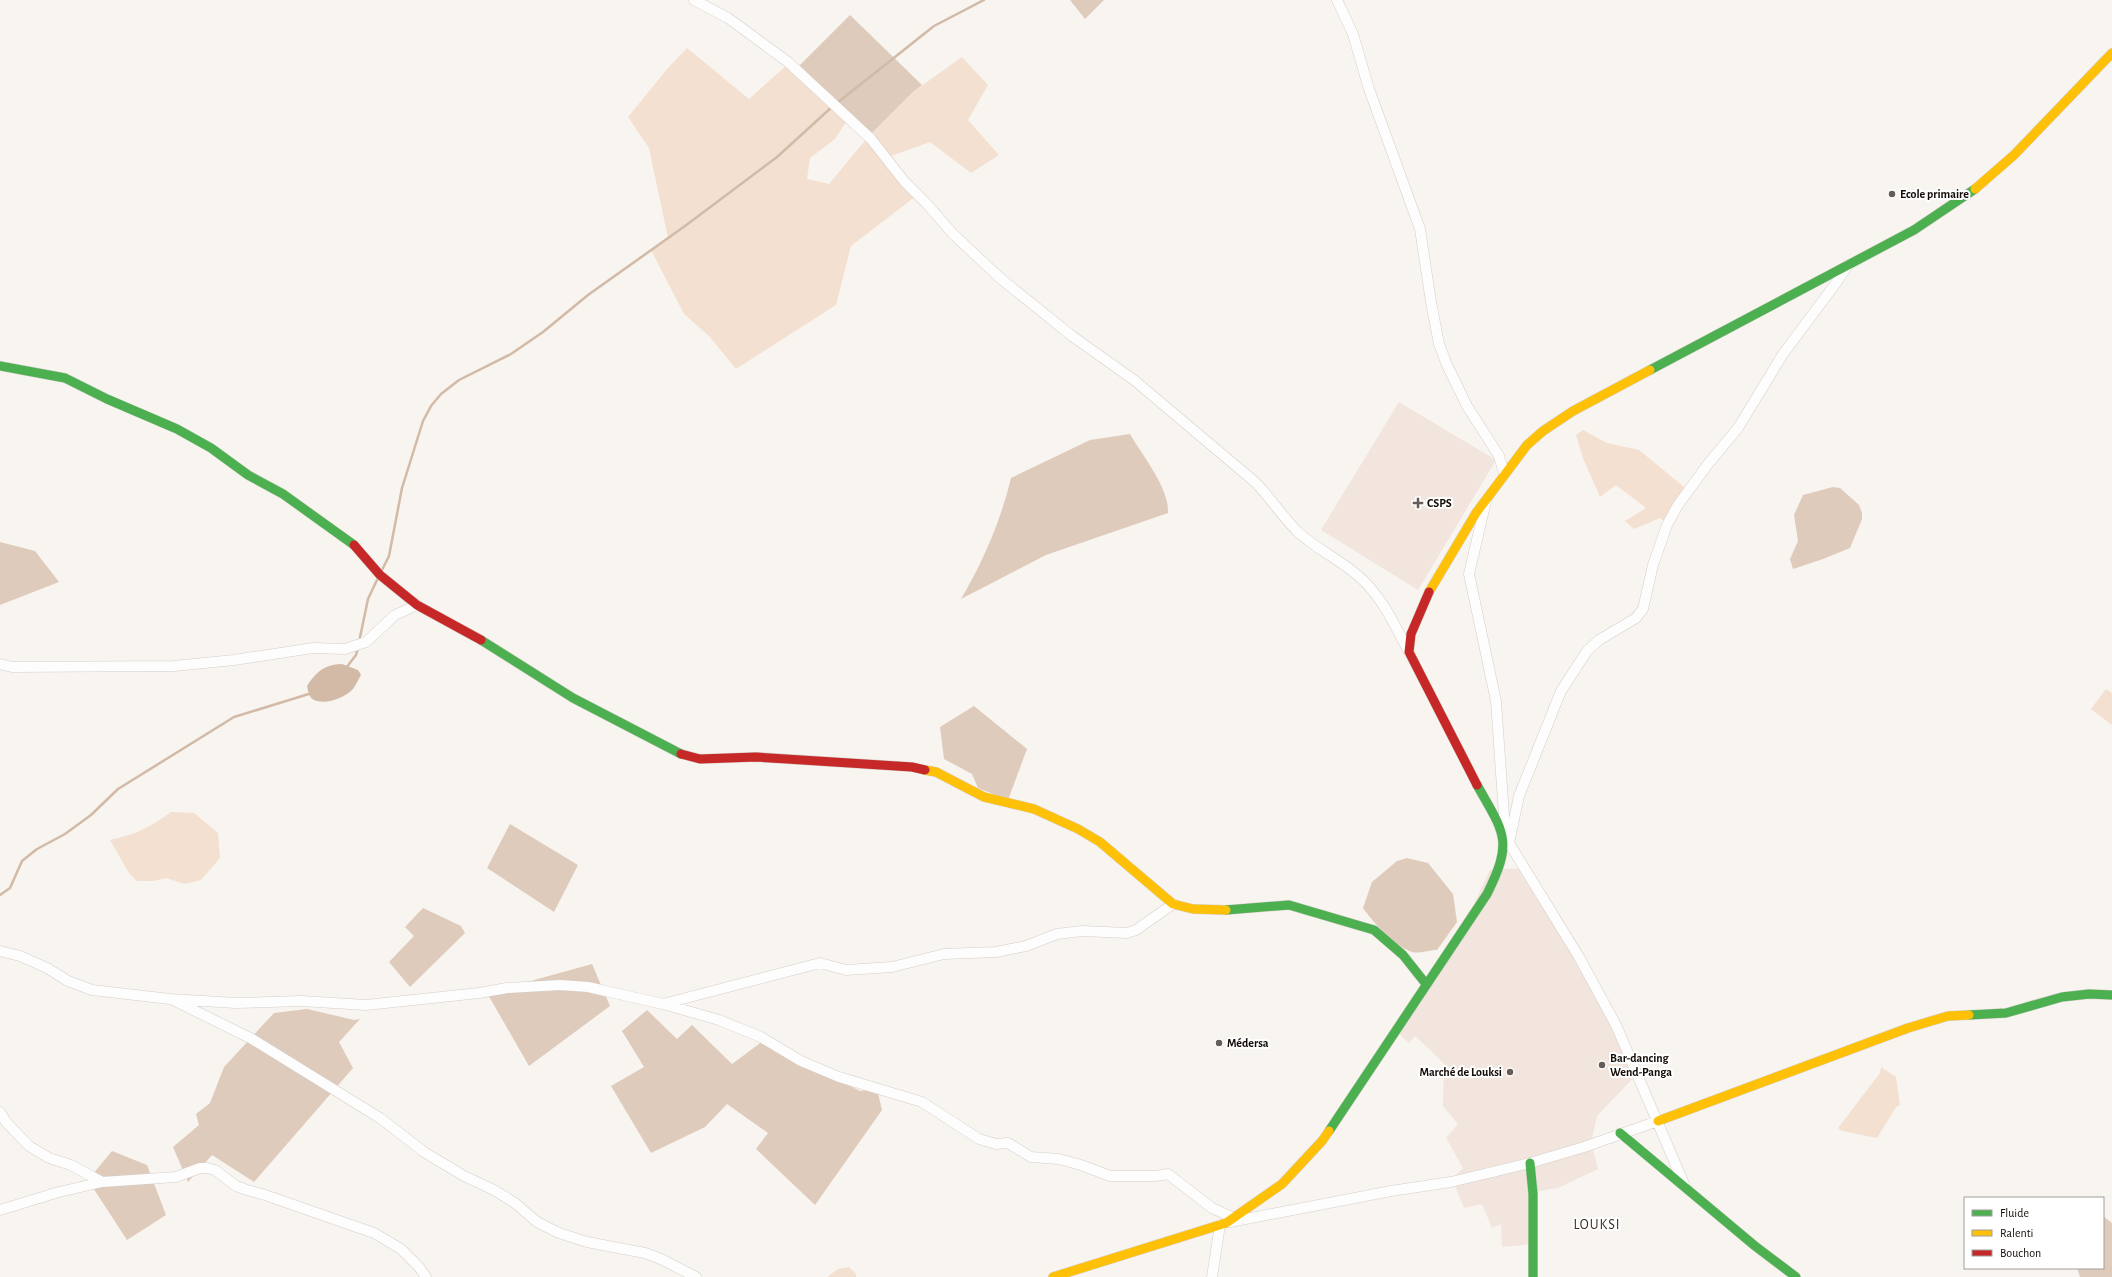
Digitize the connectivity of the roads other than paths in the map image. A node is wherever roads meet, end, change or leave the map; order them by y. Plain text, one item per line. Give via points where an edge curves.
1 (694, 0) edge
2 (1337, 0) edge
3 (2112, 53) edge
4 (1848, 265) junction
5 (0, 366) edge
6 (1504, 473) junction
7 (1488, 494) junction
8 (417, 605) junction
9 (1409, 652) junction
10 (0, 664) edge
11 (1506, 837) junction
12 (1173, 904) junction
13 (0, 951) edge
14 (1426, 984) junction
15 (2112, 995) edge
16 (170, 999) junction
17 (664, 1004) junction
18 (0, 1112) edge
19 (1658, 1121) junction
20 (1620, 1133) junction
21 (1530, 1163) junction
22 (102, 1182) junction
23 (1687, 1189) junction
24 (0, 1210) edge
25 (1227, 1222) junction
26 (426, 1277) edge
27 (696, 1277) edge
28 (1053, 1277) edge
29 (1212, 1277) edge
30 (1533, 1277) edge
31 (1796, 1277) edge

1 - 9 street via 728,18 788,62 870,139 953,234 1000,278 1072,336 1134,380 1255,482 1298,531 1356,574 1388,611
2 - 6 street via 1354,34 1369,89 1420,229 1435,323 1447,365 1467,406 1499,456
3 - 4 street via 2014,155 1973,190 1914,230
4 - 6 street via 1573,411 1536,436
4 - 11 street via 1783,354 1738,428 1678,505 1667,525 1653,565 1643,609 1636,618 1599,640 1587,651 1561,690 1519,796
5 - 8 street via 64,378 177,429 211,448 248,475 283,494 327,524 355,546 380,575
6 - 7 street
7 - 9 street via 1434,583 1411,632
7 - 11 street via 1469,574 1496,701
8 - 10 street via 395,615 366,642 345,649 313,648 174,666 12,667
8 - 12 street via 501,651 573,698 676,753 700,759 756,757 912,767 936,772 984,797 1034,809 1078,829 1100,842
9 - 11 street via 1431,699
11 - 14 street via 1496,876 1476,911
11 - 19 street via 1616,1025
12 - 14 street via 1193,909 1225,910 1289,905 1340,918 1374,930 1403,955
12 - 17 street via 1136,930 1127,933 1082,931 1057,934 1026,946 996,952 944,954 892,967 846,970 820,963
13 - 16 street via 20,956 68,981 92,990
14 - 25 street via 1322,1141 1282,1184
15 - 19 street via 2062,997 2006,1013 1948,1016 1848,1049
16 - 17 street via 236,1004 301,1001 366,1005 507,988 560,985 588,987
16 - 27 street via 252,1039 380,1118 424,1152 515,1203 537,1222 558,1234 645,1253
17 - 25 street via 719,1020 761,1037 801,1061 839,1077 922,1102 979,1139 996,1144 1008,1143 1032,1157 1059,1159 1110,1176 1168,1174
18 - 22 street via 29,1146
19 - 20 street
19 - 23 street
20 - 21 street
20 - 23 street
21 - 25 street via 1451,1182
21 - 30 street via 1534,1194
22 - 24 street
22 - 26 street via 176,1177 200,1168 215,1170 236,1186 246,1190 266,1194 374,1233 401,1249
23 - 31 street
25 - 28 street
25 - 29 street

